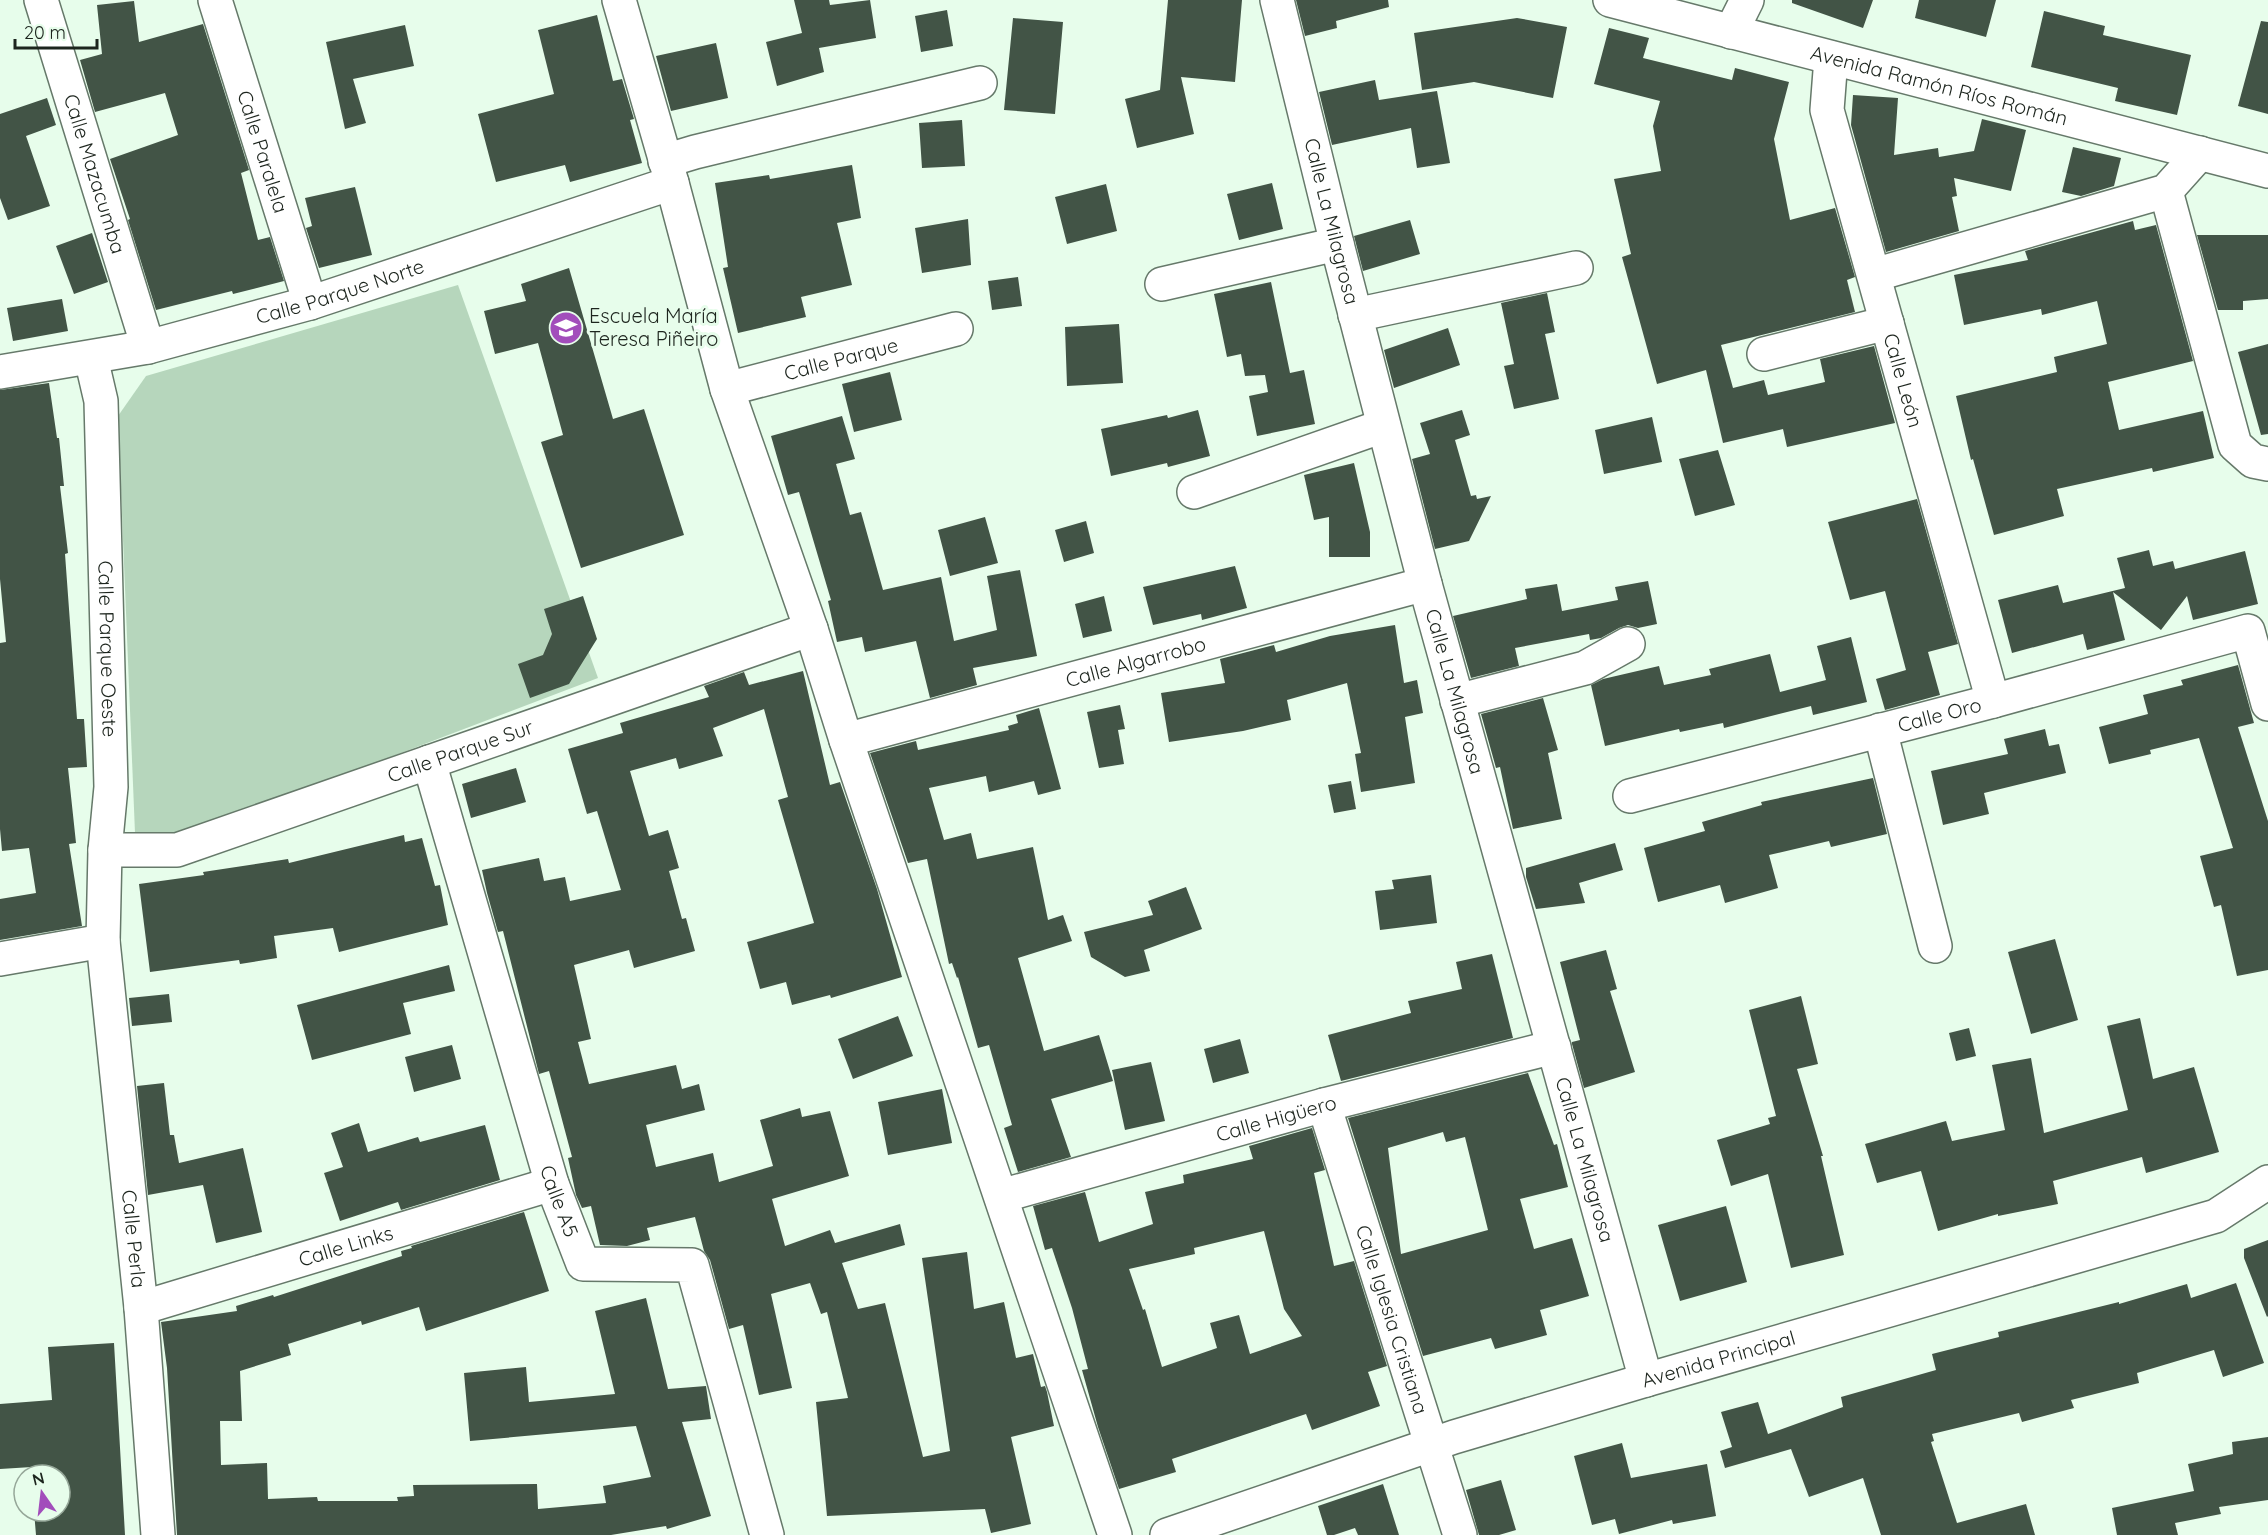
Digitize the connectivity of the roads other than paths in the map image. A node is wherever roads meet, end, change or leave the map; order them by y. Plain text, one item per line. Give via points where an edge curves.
1 (41, 0) edge
2 (215, 0) edge
3 (619, 0) edge
4 (1277, 0) edge
5 (1610, 0) edge
6 (1747, 0) edge
7 (1731, 32) junction
8 (1831, 58) junction
9 (980, 83) dead end
10 (2200, 153) junction
11 (2268, 171) edge
12 (668, 172) junction
13 (2166, 191) junction
14 (1336, 244) junction
15 (1576, 268) dead end
16 (1874, 275) junction
17 (1162, 284) dead end
18 (310, 303) junction
19 (1355, 315) junction
20 (1887, 322) junction
21 (956, 329) dead end
22 (148, 347) junction
23 (1764, 354) dead end
24 (91, 358) junction
25 (0, 372) edge
26 (727, 388) junction
27 (1383, 426) junction
28 (2268, 464) edge
29 (1194, 492) dead end
30 (1425, 585) junction
31 (811, 629) junction
32 (1628, 644) dead end
33 (1457, 701) junction
34 (1993, 701) junction
35 (2268, 705) edge
36 (1880, 730) junction
37 (846, 740) junction
38 (429, 762) junction
39 (1630, 796) dead end
40 (105, 850) junction
41 (103, 941) junction
42 (1935, 946) dead end
43 (0, 959) edge
44 (1554, 1047) junction
45 (1324, 1105) junction
46 (2268, 1182) edge
47 (552, 1184) junction
48 (1001, 1196) junction
49 (141, 1308) junction
50 (1646, 1380) junction
51 (1430, 1446) junction
52 (1232, 1524) edge
53 (158, 1535) edge
54 (767, 1535) edge
55 (1115, 1535) edge
56 (1167, 1535) edge
57 (1460, 1535) edge

1 - 22 street, Calle Mazacumba
2 - 18 street, Calle Paralela
3 - 12 street
4 - 14 street, Calle La Milagrosa
5 - 7 street, Avenida Ramón Ríos Román
6 - 7 street
7 - 8 street, Avenida Ramón Ríos Román
8 - 10 street, Avenida Ramón Ríos Román
8 - 16 street, Calle León via 1827,110
9 - 12 street, Calle Parque Norte via 695,152
10 - 11 street, Avenida Ramón Ríos Román
10 - 13 street
12 - 18 street, Calle Parque Norte
12 - 26 street
13 - 16 street
13 - 28 street via 2235,446 2253,461
14 - 17 street
14 - 19 street, Calle La Milagrosa
15 - 19 street
16 - 20 street, Calle León
18 - 22 street, Calle Parque Norte
19 - 27 street, Calle La Milagrosa
20 - 23 street
20 - 34 street, Calle León
21 - 26 street, Calle Parque
22 - 24 street, Calle Parque Norte
24 - 25 street, Calle Parque Norte
24 - 40 street, Calle Parque Oeste via 101,401 111,787
26 - 31 street
27 - 29 street
27 - 30 street, Calle La Milagrosa
30 - 33 street, Calle La Milagrosa
30 - 37 street, Calle Algarrobo
31 - 37 street
31 - 38 street, Calle Parque Sur
32 - 33 street via 1585,668
33 - 44 street, Calle La Milagrosa
34 - 35 street, Calle Oro via 2248,631
34 - 36 street, Calle Oro
36 - 39 street, Calle Oro
36 - 42 street
37 - 48 street
38 - 40 street, Calle Parque Sur via 177,850
38 - 47 street, Calle A5
40 - 41 street, Calle Parque Oeste
41 - 43 street
41 - 49 street, Calle Perla
44 - 45 street, Calle Higüero
44 - 50 street, Calle La Milagrosa
45 - 48 street, Calle Higüero
45 - 51 street, Calle Iglesia Cristiana
46 - 50 street, Avenida Principal via 2216,1216
47 - 49 street, Calle Links
47 - 54 street, Calle A5 via 583,1264 692,1265
48 - 55 street
49 - 53 street, Calle Perla
50 - 51 street, Avenida Principal
51 - 52 street, Avenida Principal
51 - 57 street, Calle Iglesia Cristiana
52 - 56 street, Avenida Principal

